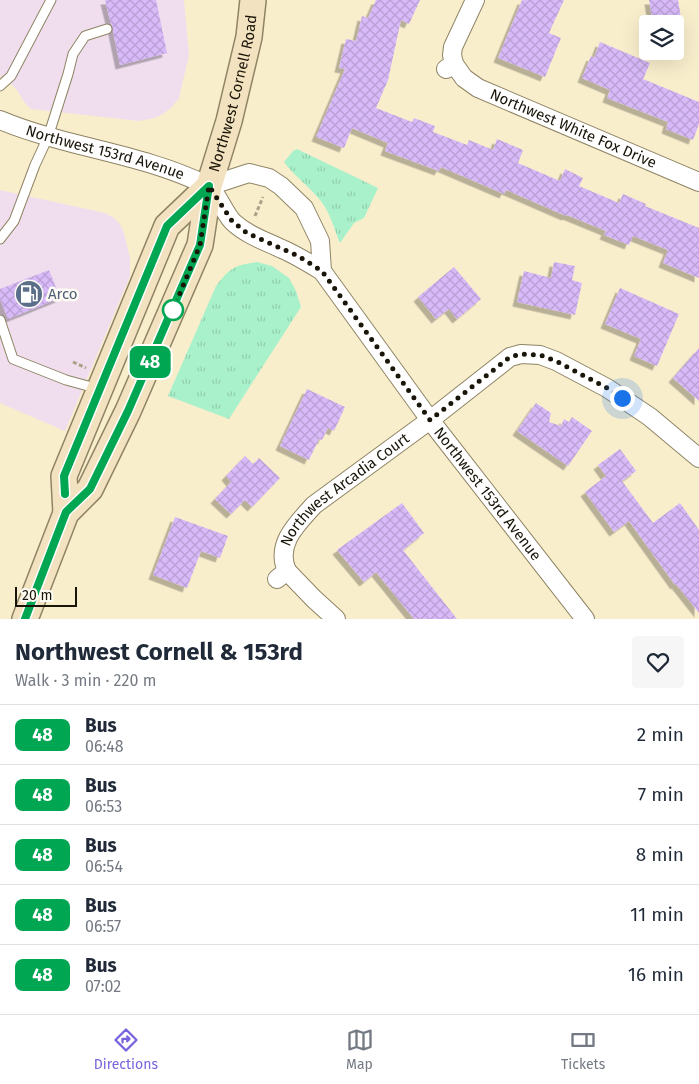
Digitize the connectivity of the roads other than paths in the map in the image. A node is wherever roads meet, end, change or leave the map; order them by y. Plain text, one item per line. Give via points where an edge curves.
1 (51, 0) edge
2 (253, 0) edge
3 (474, 0) edge
4 (106, 29) dead end
5 (0, 86) edge
6 (0, 120) edge
7 (48, 136) junction
8 (699, 182) edge
9 (209, 186) junction
10 (0, 239) edge
11 (322, 271) junction
12 (0, 320) edge
13 (99, 389) junction
14 (430, 420) junction
15 (699, 458) edge
16 (66, 512) junction
17 (25, 619) edge
18 (336, 619) edge
19 (585, 619) edge

1 - 5 lane via 11,76
2 - 9 main road, Northwest Cornell Road via 249,37
3 - 8 street, Northwest White Fox Drive via 453,47 450,66 464,78 478,88
4 - 7 lane via 85,36 73,54
6 - 7 street, Northwest 153rd Avenue
7 - 9 street, Northwest 153rd Avenue via 156,164
7 - 10 lane via 14,221
9 - 11 street, Northwest 153rd Avenue via 232,221 247,233 298,256
9 - 11 street via 249,174 269,178 281,186 304,208 320,241
9 - 13 main road, Northwest Cornell Road via 167,226
9 - 16 main road, Northwest Cornell Road via 200,245 161,337 90,489
11 - 14 street, Northwest 153rd Avenue
12 - 13 lane via 13,359
13 - 16 main road, Northwest Cornell Road via 64,476
14 - 15 street, Northwest Arcadia Court via 510,357 540,355 607,388 650,417
14 - 18 street, Northwest Arcadia Court via 314,505 289,535 283,554 282,575
14 - 19 street, Northwest 153rd Avenue
16 - 17 main road, Northwest Cornell Road

